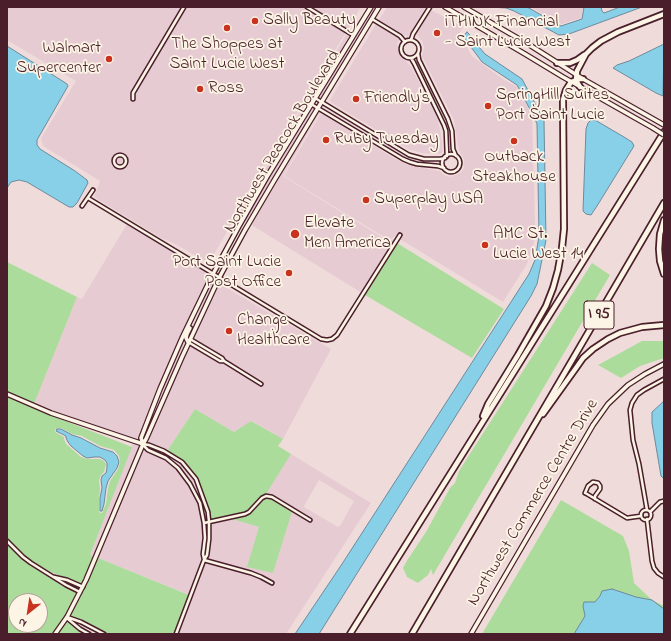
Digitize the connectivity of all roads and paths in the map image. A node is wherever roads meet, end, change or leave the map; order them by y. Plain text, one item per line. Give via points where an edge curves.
1 (184, 7) edge
2 (307, 7) edge
3 (370, 7) edge
4 (379, 7) edge
5 (430, 7) edge
6 (445, 7) edge
7 (464, 7) edge
8 (664, 14) edge
9 (372, 19) junction
10 (353, 35) junction
11 (411, 40) junction
12 (405, 42) junction
13 (418, 54) junction
14 (586, 54) junction
15 (411, 58) junction
16 (557, 63) junction
17 (574, 79) junction
18 (583, 79) joint
19 (580, 87) joint
20 (437, 96) junction
21 (315, 98) junction
22 (133, 99) dead end
23 (432, 99) junction
24 (321, 102) junction
25 (311, 104) junction
26 (318, 108) junction
27 (358, 125) junction
28 (664, 125) edge
29 (355, 130) junction
30 (664, 132) edge
31 (664, 135) edge
32 (123, 156) joint
33 (456, 156) junction
34 (446, 157) junction
35 (444, 168) junction
36 (93, 190) dead end
37 (88, 198) junction
38 (664, 203) edge
39 (82, 206) dead end
40 (664, 220) edge
41 (400, 235) dead end
42 (213, 274) junction
43 (664, 274) edge
44 (219, 278) junction
45 (197, 306) junction
46 (664, 325) edge
47 (189, 340) junction
48 (664, 364) edge
49 (664, 379) edge
50 (261, 384) dead end
51 (7, 394) edge
52 (533, 426) junction
53 (479, 427) junction
54 (143, 444) junction
55 (595, 499) junction
56 (664, 501) edge
57 (648, 511) junction
58 (641, 516) junction
59 (647, 519) junction
60 (310, 520) dead end
61 (209, 522) junction
62 (204, 523) junction
63 (7, 541) edge
64 (204, 560) junction
65 (52, 576) junction
66 (664, 576) edge
67 (272, 583) dead end
68 (83, 587) junction
69 (80, 592) junction
70 (66, 617) junction
71 (55, 634) edge
72 (89, 634) edge
73 (104, 634) edge
74 (176, 634) edge
75 (350, 634) edge
76 (412, 634) edge
77 (471, 634) edge

1 - 22 street via 133,93
2 - 10 street
3 - 10 street, Northwest Peacock Boulevard
4 - 9 street, Northwest Peacock Boulevard
5 - 11 street
6 - 17 street
7 - 16 street
8 - 14 highway via 618,32 601,41
9 - 12 street via 400,36
9 - 24 street, Northwest Peacock Boulevard
10 - 21 street, Northwest Peacock Boulevard
11 - 12 street
11 - 13 street via 419,45
12 - 15 street via 402,52
13 - 15 street
13 - 20 street
14 - 16 highway via 570,63
14 - 17 highway
15 - 23 street
16 - 17 street
17 - 18 highway
17 - 19 highway
17 - 53 highway via 563,100 564,229 558,270 546,306 488,404
18 - 28 street
19 - 31 street, bridge
20 - 23 street
20 - 33 street via 450,126
21 - 24 street
21 - 25 street, Northwest Peacock Boulevard
23 - 34 street via 446,131
24 - 26 street, Northwest Peacock Boulevard
24 - 27 street
25 - 26 street
25 - 42 street, Northwest Peacock Boulevard
26 - 29 street
26 - 44 street, Northwest Peacock Boulevard
27 - 29 street
27 - 34 street via 409,155 424,159
29 - 35 street via 410,162
30 - 53 highway, I 95
32 - 32 street via 115,158 117,166 125,165 126,160
33 - 34 street via 451,154
33 - 35 street via 460,163 455,171 451,172
34 - 35 street via 442,163
36 - 37 street
37 - 39 street
37 - 42 street
38 - 52 highway, I 95
40 - 43 highway via 659,249
41 - 44 street via 332,339 316,337
42 - 44 street
42 - 45 street, Northwest Peacock Boulevard
44 - 47 street, Northwest Peacock Boulevard
45 - 47 street via 197,313 186,338
45 - 54 street, Northwest Peacock Boulevard via 160,388 141,438
46 - 52 highway via 620,333 594,349 583,358
47 - 50 street
47 - 54 street, Northwest Peacock Boulevard
48 - 77 street, Northwest Commerce Centre Drive via 628,385 608,404
49 - 57 street via 637,395 630,410 633,440
51 - 54 street via 51,413
52 - 76 highway, I 95
53 - 75 highway, I 95
54 - 61 street via 157,448 182,462 196,479
54 - 62 street via 148,450 166,458 178,468 200,503
54 - 68 street, Northwest Peacock Boulevard
55 - 55 street via 600,486 593,482 585,492
55 - 58 street via 627,518
56 - 57 street
57 - 58 street via 642,512
57 - 59 street via 650,517
58 - 59 street
59 - 66 street via 654,568
60 - 61 street via 266,496 245,514
61 - 62 street
61 - 64 street via 207,555
62 - 64 street
63 - 65 street via 27,560
64 - 67 street via 251,573
64 - 74 street
65 - 68 street
65 - 69 street
68 - 69 street, Northwest Peacock Boulevard
69 - 70 street, Northwest Peacock Boulevard
70 - 71 street, Northwest Peacock Boulevard
70 - 72 street
70 - 73 street

